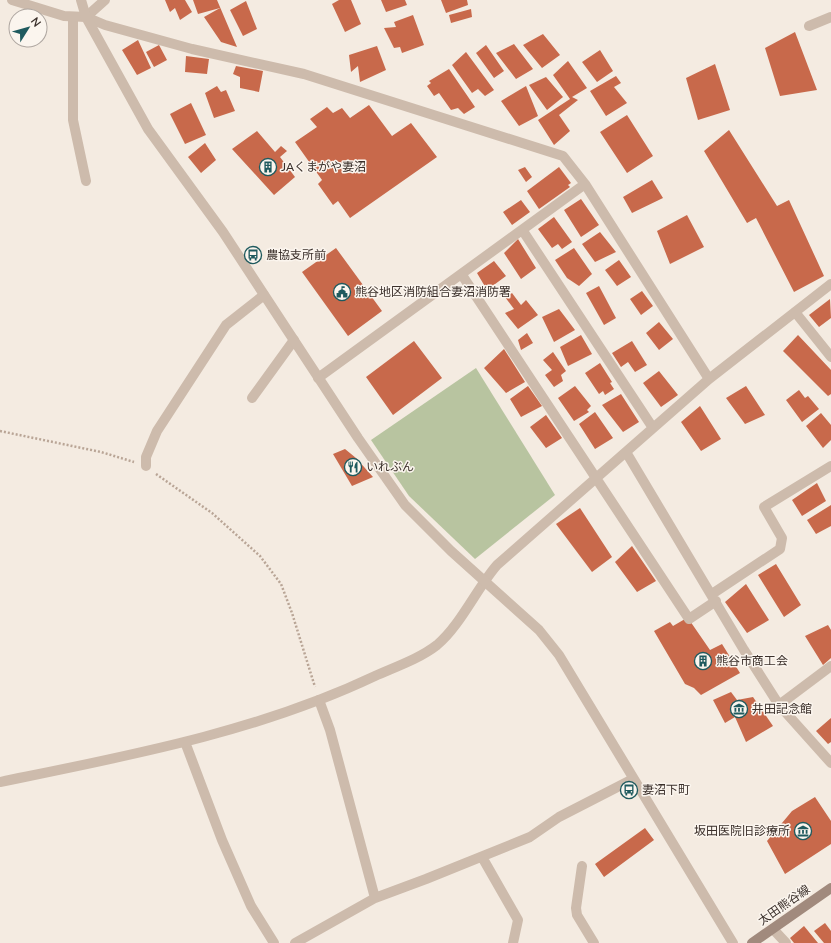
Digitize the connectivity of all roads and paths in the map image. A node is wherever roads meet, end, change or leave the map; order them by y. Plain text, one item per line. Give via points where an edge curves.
1 (12, 0) edge
2 (81, 0) edge
3 (105, 0) edge
4 (73, 16) junction
5 (86, 17) junction
6 (831, 17) edge
7 (809, 26) dead end
8 (86, 181) dead end
9 (585, 184) junction
10 (522, 231) junction
11 (462, 274) junction
12 (831, 284) edge
13 (264, 294) junction
14 (795, 312) junction
15 (294, 340) junction
16 (831, 357) edge
17 (318, 378) junction
18 (709, 379) junction
19 (252, 398) dead end
20 (653, 428) junction
21 (0, 431) edge
22 (626, 452) junction
23 (146, 466) junction
24 (831, 466) edge
25 (597, 477) junction
26 (484, 580) junction
27 (714, 597) junction
28 (831, 666) edge
29 (319, 700) junction
30 (779, 705) junction
31 (185, 742) junction
32 (831, 763) edge
33 (633, 779) junction
34 (0, 782) edge
35 (482, 857) junction
36 (582, 866) dead end
37 (831, 888) edge
38 (375, 898) junction
39 (773, 929) junction
40 (274, 943) edge
41 (295, 943) edge
42 (513, 943) edge
43 (594, 943) edge
44 (733, 943) edge
45 (752, 943) edge
46 (786, 943) edge

1 - 4 street
2 - 5 street
3 - 5 street
4 - 5 street
4 - 8 street via 73,120
5 - 9 street via 105,25 192,49 304,74 564,156
5 - 13 street via 148,129 223,232
6 - 7 street
9 - 10 street
9 - 18 street
10 - 11 street
10 - 20 street
11 - 17 street
11 - 25 street
12 - 14 street
13 - 15 street
13 - 23 street via 226,324 157,432 146,457
14 - 16 street
14 - 18 street
15 - 17 street
15 - 19 street
17 - 26 street via 405,505
18 - 20 street
20 - 22 street
21 - 23 path via 101,452
22 - 25 street
22 - 27 street
23 - 29 path via 212,513 264,562 281,584
24 - 27 street via 764,507 782,538 780,549
25 - 26 street via 497,565
25 - 27 street via 689,619
26 - 29 street via 437,644 420,655
26 - 33 street via 539,630 559,655
27 - 30 street
28 - 30 street
29 - 31 street
29 - 38 street via 330,730
30 - 32 street
31 - 34 street
31 - 40 street via 222,840 251,906
33 - 35 street via 559,817 530,837
33 - 44 street
35 - 38 street
35 - 42 street via 518,920
36 - 43 street via 577,915
37 - 39 main road, 太田熊谷線
38 - 41 street
39 - 45 main road, 太田熊谷線
39 - 46 street

